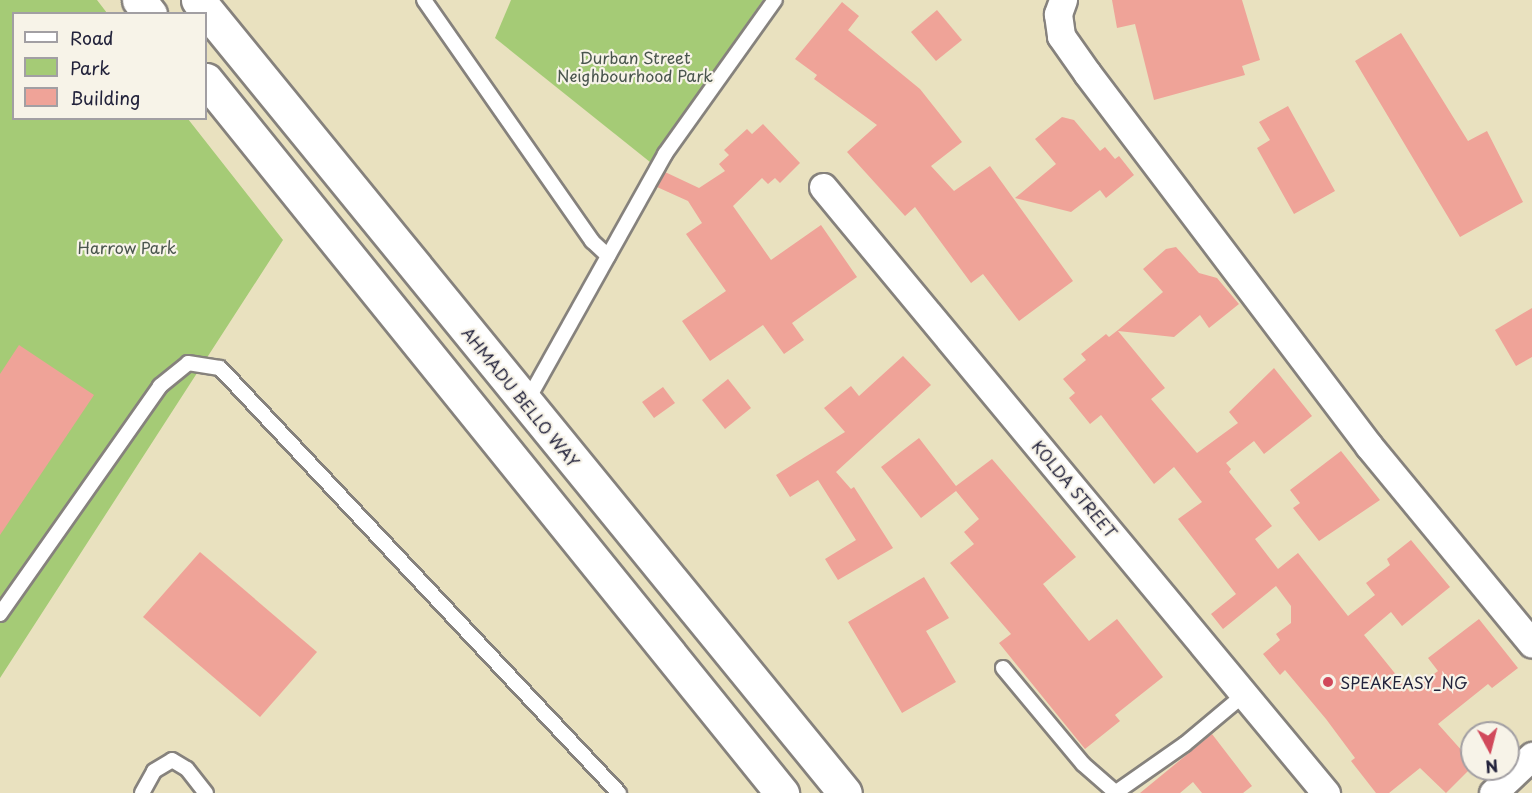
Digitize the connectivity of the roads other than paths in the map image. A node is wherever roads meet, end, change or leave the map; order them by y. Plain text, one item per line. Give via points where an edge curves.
1 (139, 0) edge
2 (198, 0) edge
3 (424, 0) edge
4 (775, 0) edge
5 (1063, 0) edge
6 (148, 12) edge
7 (207, 81) edge
8 (823, 187) dead end
9 (608, 256) junction
10 (526, 403) junction
11 (0, 614) edge
12 (1532, 644) edge
13 (1003, 668) dead end
14 (1246, 693) junction
15 (1532, 756) edge
16 (1115, 792) edge
17 (142, 793) edge
18 (206, 793) edge
19 (619, 793) edge
20 (782, 793) edge
21 (845, 793) edge
22 (1326, 793) edge
23 (1493, 793) edge

1 - 6 main road
2 - 10 main road, AHMADU BELLO WAY
3 - 9 lane via 592,241
4 - 9 lane via 665,154
5 - 12 street via 1058,14 1061,36 1087,73 1369,446
7 - 20 main road
8 - 14 street, KOLDA STREET
9 - 10 lane
10 - 21 main road, AHMADU BELLO WAY
11 - 19 lane via 160,386 188,363 220,368
13 - 16 lane via 1083,764
14 - 16 lane via 1185,744
14 - 22 street, KOLDA STREET
15 - 23 street
17 - 18 lane via 154,771 171,760 188,769

